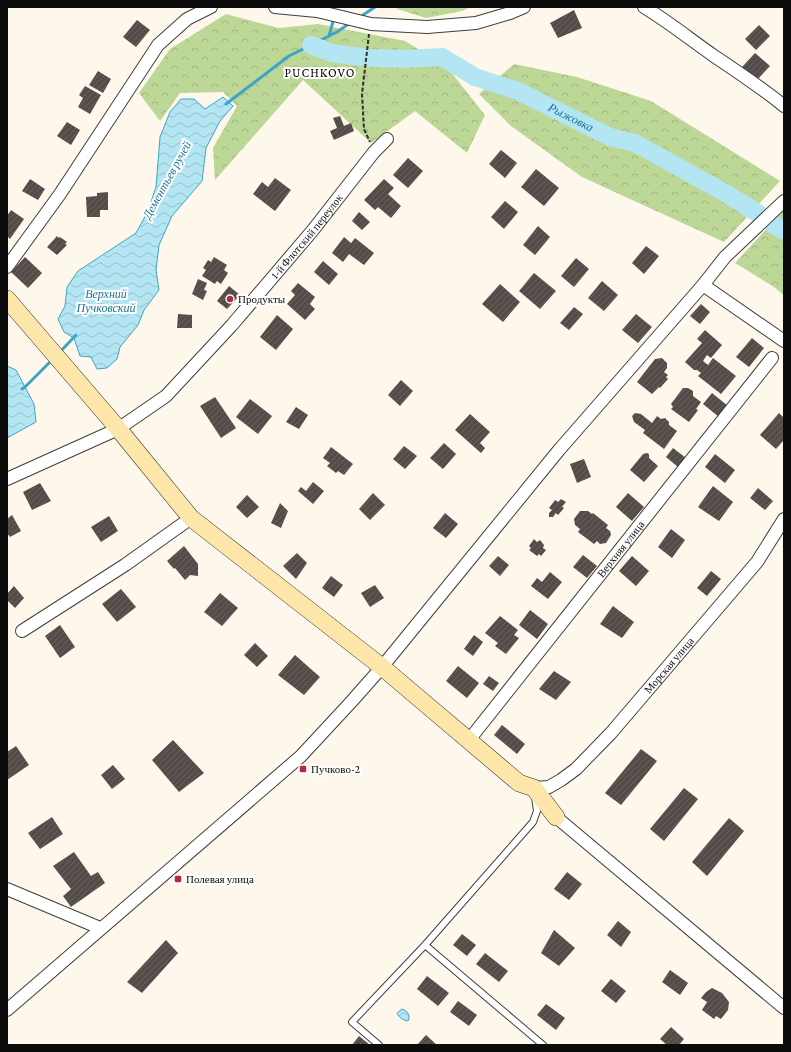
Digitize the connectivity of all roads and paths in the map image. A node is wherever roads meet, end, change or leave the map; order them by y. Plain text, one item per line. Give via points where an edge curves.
1 (211, 7) edge
2 (275, 7) edge
3 (524, 7) edge
4 (644, 7) edge
5 (371, 24) junction
6 (784, 106) edge
7 (387, 139) dead end
8 (374, 152) junction
9 (784, 200) edge
10 (7, 267) edge
11 (703, 285) junction
12 (7, 299) edge
13 (784, 341) edge
14 (772, 358) dead end
15 (118, 429) junction
16 (7, 479) edge
17 (191, 518) junction
18 (784, 519) edge
19 (22, 631) dead end
20 (382, 667) junction
21 (469, 740) junction
22 (534, 788) junction
23 (556, 817) joint
24 (7, 888) edge
25 (100, 928) junction
26 (425, 946) junction
27 (784, 1008) edge
28 (7, 1010) edge
29 (379, 1045) edge
30 (543, 1045) edge

1 - 10 street via 187,19 158,45 60,194
2 - 5 street via 317,11
3 - 5 street via 476,24 427,27
4 - 6 street via 741,73
5 - 8 path via 362,94 364,129
7 - 8 street, 1-й Флотский переулок
8 - 15 street, 1-й Флотский переулок via 314,230 227,330 166,396
9 - 11 street via 725,257
11 - 13 street
11 - 20 street via 559,450
12 - 15 street
14 - 21 street, Верхняя улица
15 - 16 street, 1-й Флотский переулок
15 - 17 street
17 - 19 street via 125,565
17 - 20 street
18 - 22 street, Морская улица via 757,562 611,732 576,769 561,780 549,787
20 - 21 street
20 - 25 street via 301,756
21 - 22 street via 520,783
22 - 23 street
22 - 26 lane via 537,811 533,822
23 - 27 street
24 - 25 street
25 - 28 street
26 - 29 lane via 352,1022
26 - 30 lane

